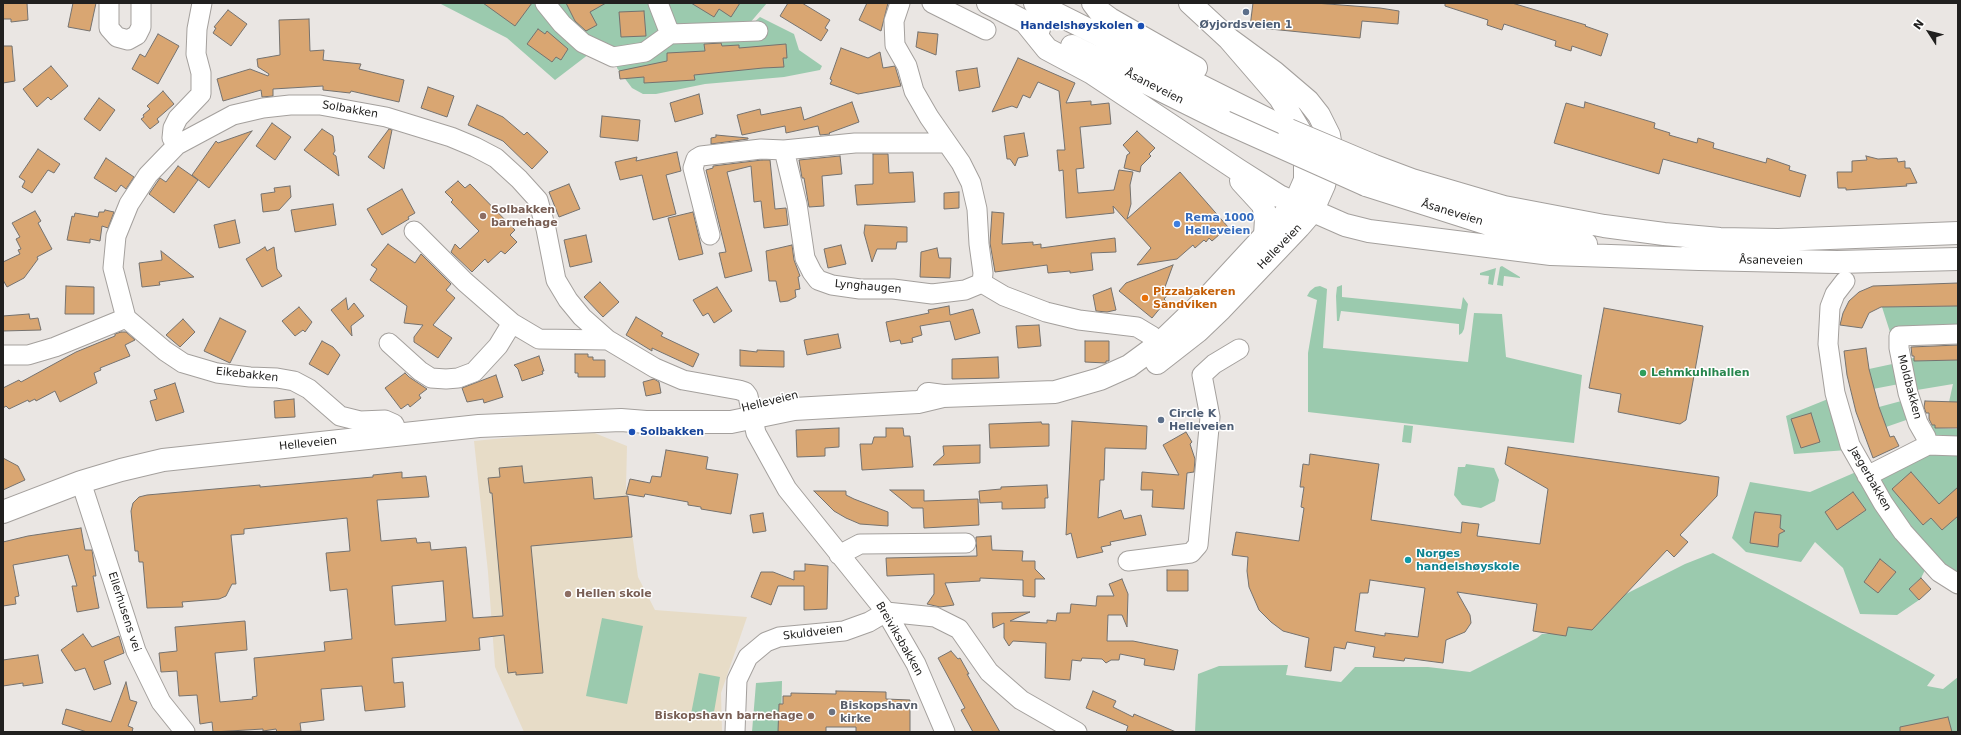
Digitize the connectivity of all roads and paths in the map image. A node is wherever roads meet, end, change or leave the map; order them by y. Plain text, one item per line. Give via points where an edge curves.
1 (109, 3) edge
2 (141, 3) edge
3 (202, 3) edge
4 (545, 3) edge
5 (658, 3) edge
6 (900, 3) edge
7 (932, 3) edge
8 (988, 3) edge
9 (1035, 3) edge
10 (1093, 3) edge
11 (1190, 3) edge
12 (1026, 23) junction
13 (986, 30) dead end
14 (758, 31) dead end
15 (670, 34) junction
16 (1232, 95) junction
17 (946, 143) junction
18 (177, 145) junction
19 (784, 150) junction
20 (1238, 170) junction
21 (1369, 175) junction
22 (1304, 208) junction
23 (414, 231) dead end
24 (1958, 233) edge
25 (710, 235) dead end
26 (1265, 236) junction
27 (1698, 259) junction
28 (1958, 259) edge
29 (1846, 281) dead end
30 (982, 283) junction
31 (126, 318) junction
32 (512, 322) junction
33 (1958, 334) edge
34 (608, 340) junction
35 (389, 343) dead end
36 (1239, 349) dead end
37 (1164, 350) junction
38 (3, 355) edge
39 (751, 412) junction
40 (398, 434) junction
41 (1928, 445) junction
42 (1958, 446) edge
43 (1867, 476) junction
44 (81, 482) junction
45 (3, 512) edge
46 (966, 542) dead end
47 (838, 554) junction
48 (1128, 561) dead end
49 (1958, 584) edge
50 (886, 612) junction
51 (185, 732) edge
52 (735, 732) edge
53 (945, 732) edge
54 (1077, 732) edge

1 - 2 street via 109,28 117,37 128,40 137,35 141,27
3 - 18 street via 196,54 201,73 201,94 178,118 173,128 172,138
4 - 15 street via 562,24 583,43 613,57 645,52
5 - 15 street
6 - 17 street via 894,21 895,46 907,66 914,91
7 - 13 street
8 - 12 main road, Åsaneveien
9 - 16 main road, Åsaneveien
10 - 16 main road via 1110,19
11 - 22 main road, Helleveien via 1229,39 1280,98 1300,131 1305,145
12 - 20 main road via 1047,49 1092,73
12 - 21 main road, Åsaneveien, bridge via 1326,169
14 - 15 street
16 - 21 main road, Åsaneveien, bridge via 1276,111 1289,130
17 - 19 street via 855,143
17 - 30 street via 961,163 971,183 977,209 984,273
18 - 31 street, Solbakken via 148,175 129,204 116,236 113,268
18 - 34 street, Solbakken via 234,115 263,108 320,105 386,117 475,147 496,158 538,200 556,280 577,311
19 - 25 street via 761,149 701,156 696,159 693,168
19 - 30 street, Lynghaugen via 797,204 805,258 818,280 845,287 932,294 965,290
20 - 22 main road via 1279,196
20 - 26 main road via 1242,182 1263,205 1266,218
21 - 24 main road, Åsaneveien via 1427,185 1504,207 1604,226 1664,234 1720,239 1778,240
21 - 27 main road, Åsaneveien via 1501,228 1603,247
22 - 26 main road, Helleveien
22 - 27 main road via 1369,232 1551,254
22 - 37 main road, Helleveien via 1221,309 1198,331
23 - 32 street via 465,282
26 - 37 main road, Helleveien via 1209,296
27 - 28 main road, Åsaneveien via 1837,262
29 - 43 street, Jægerbakken via 1835,294 1830,307 1827,334 1830,370 1840,417 1850,445
30 - 37 street via 1004,296 1046,312 1078,320 1137,327 1152,336
31 - 38 street via 55,347 28,355
31 - 40 street, Eikebakken via 183,363 217,373 294,381 309,389 340,416 360,421 385,420 394,424
32 - 34 street via 539,339
32 - 35 street via 498,346 474,372 458,378 431,378
33 - 41 street, Moldbakken via 1899,336 1908,393
34 - 39 street, Solbakken via 648,364 684,380 745,392
36 - 48 street via 1214,364 1202,375 1210,417 1198,545 1191,553
37 - 39 main road, Helleveien via 1149,370 1116,386 1081,391 943,396 918,402
39 - 40 main road, Helleveien via 722,422 621,420 475,427
39 - 47 street, Breiviksbakken via 761,443 787,489
40 - 44 main road, Helleveien via 163,460
41 - 42 street
41 - 43 street
43 - 49 street, Jægerbakken via 1917,550 1939,572
44 - 45 main road, Helleveien
44 - 51 street, Ellerhusens vei via 136,651 161,702
46 - 47 street via 860,544
47 - 50 street, Breiviksbakken
50 - 52 street, Skuldveien via 870,622 844,631 779,637 766,642 748,657 737,680
50 - 53 street, Breiviksbakken via 916,664
50 - 54 street via 935,617 959,629 989,672 1021,700

